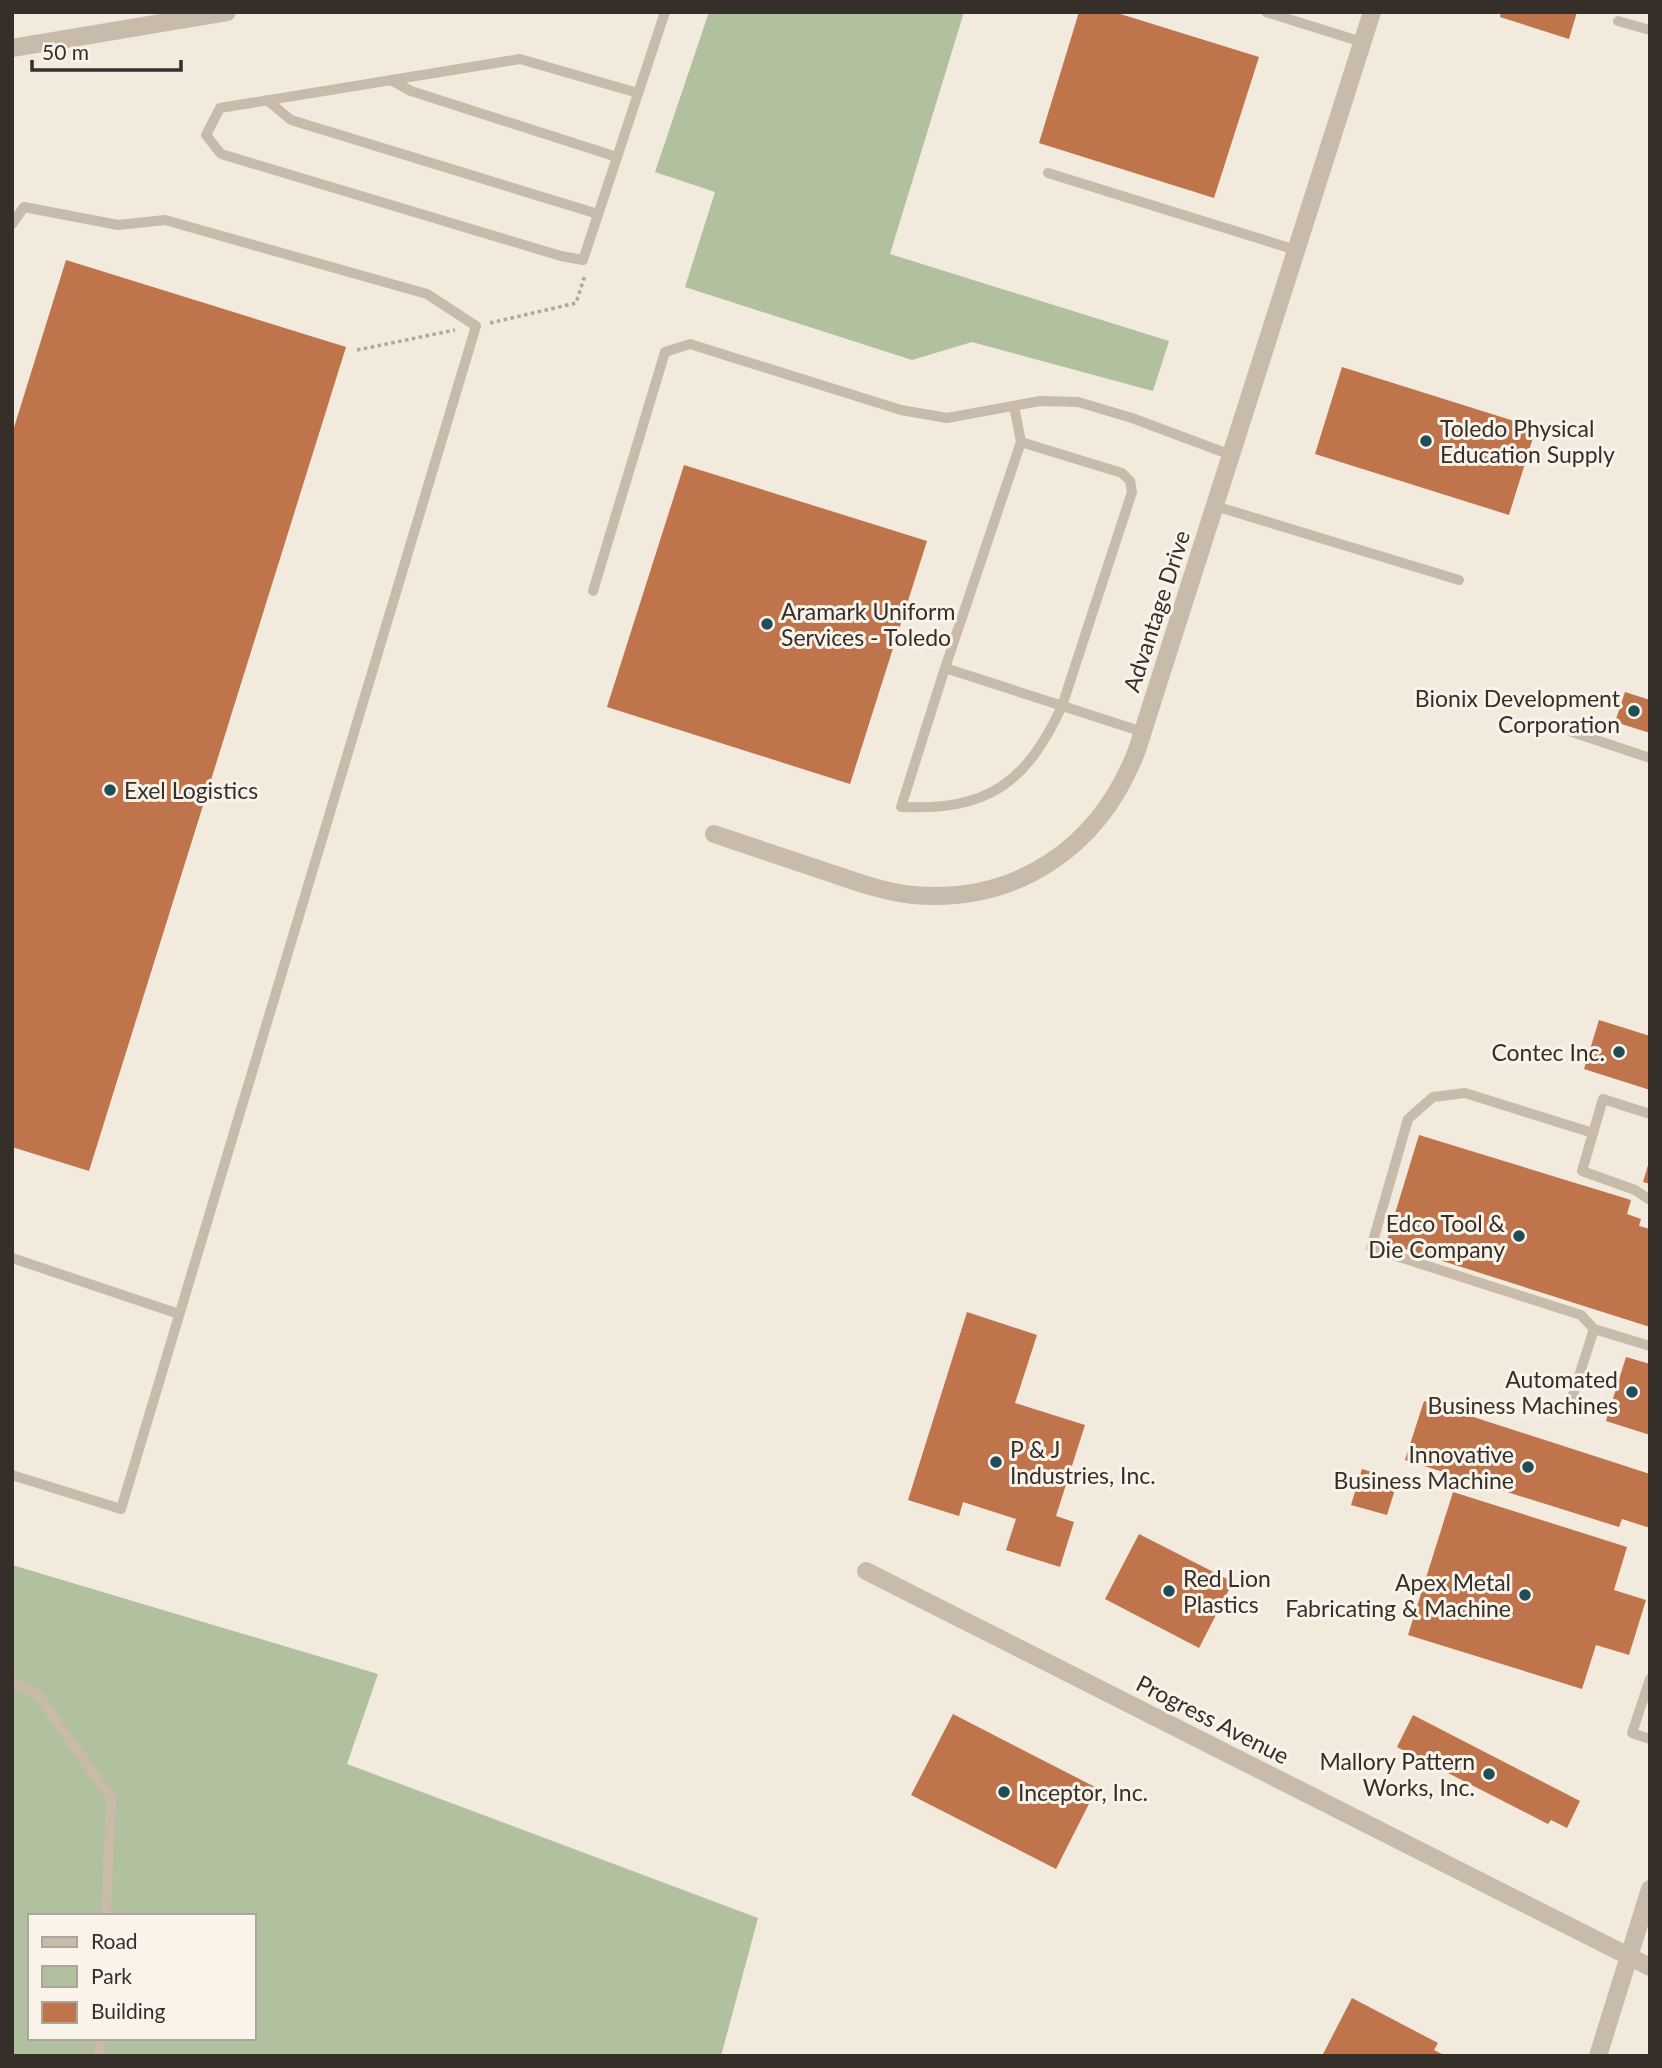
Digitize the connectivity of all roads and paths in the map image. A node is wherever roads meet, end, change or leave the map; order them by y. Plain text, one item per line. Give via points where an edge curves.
1 (227, 12) edge
2 (665, 12) edge
3 (1266, 12) edge
4 (1372, 12) edge
5 (1618, 21) dead end
6 (1650, 30) edge
7 (1362, 42) junction
8 (12, 48) edge
9 (391, 80) junction
10 (638, 93) junction
11 (267, 100) junction
12 (617, 157) junction
13 (1048, 173) dead end
14 (598, 214) junction
15 (12, 224) edge
16 (1296, 250) junction
17 (1014, 406) junction
18 (1021, 442) junction
19 (1231, 455) junction
20 (1215, 506) junction
21 (1459, 580) dead end
22 (593, 591) dead end
23 (945, 668) junction
24 (1062, 706) junction
25 (1143, 732) junction
26 (1572, 732) dead end
27 (1650, 758) edge
28 (714, 834) dead end
29 (1650, 1114) edge
30 (1593, 1133) junction
31 (1650, 1200) edge
32 (12, 1258) edge
33 (179, 1314) junction
34 (1594, 1329) junction
35 (1650, 1346) edge
36 (1571, 1401) dead end
37 (12, 1475) edge
38 (866, 1572) dead end
39 (1650, 1679) edge
40 (12, 1681) edge
41 (1650, 1739) edge
42 (1650, 1889) edge
43 (106, 1914) edge
44 (1629, 1957) junction
45 (1650, 1968) edge
46 (1598, 2056) edge

1 - 8 street
2 - 10 lane
3 - 7 lane
4 - 7 street, Advantage Drive
5 - 6 lane
7 - 16 street, Advantage Drive
9 - 10 lane via 520,59
9 - 11 lane
9 - 12 lane via 411,91
10 - 12 lane
11 - 14 lane via 291,120
11 - 14 lane via 220,108 206,135 221,154 583,260
12 - 14 lane
13 - 16 lane
15 - 33 lane via 24,206 118,225 164,220 427,294 476,326
16 - 19 street, Advantage Drive
17 - 18 lane
17 - 19 lane via 1078,402
17 - 22 lane via 943,418 901,410 690,344 678,346 665,352
18 - 23 lane
18 - 24 lane via 1122,473 1132,492
19 - 20 street, Advantage Drive
20 - 21 lane
20 - 25 street, Advantage Drive
23 - 24 lane
23 - 24 lane via 901,807 959,806 995,794 1025,767
24 - 25 lane
25 - 28 street, Advantage Drive via 1124,781 1092,827 1067,852 1008,885 944,896 912,895 880,889
26 - 27 lane
29 - 30 lane via 1603,1099
30 - 31 lane via 1582,1171
30 - 34 lane via 1465,1093 1433,1097 1408,1119 1371,1248 1581,1315
32 - 33 lane
33 - 37 lane via 121,1509
34 - 35 lane
34 - 36 lane
38 - 44 street, Progress Avenue
39 - 41 lane via 1632,1734
40 - 43 lane via 38,1695 111,1798
42 - 44 street
44 - 45 street, Progress Avenue
44 - 46 street

